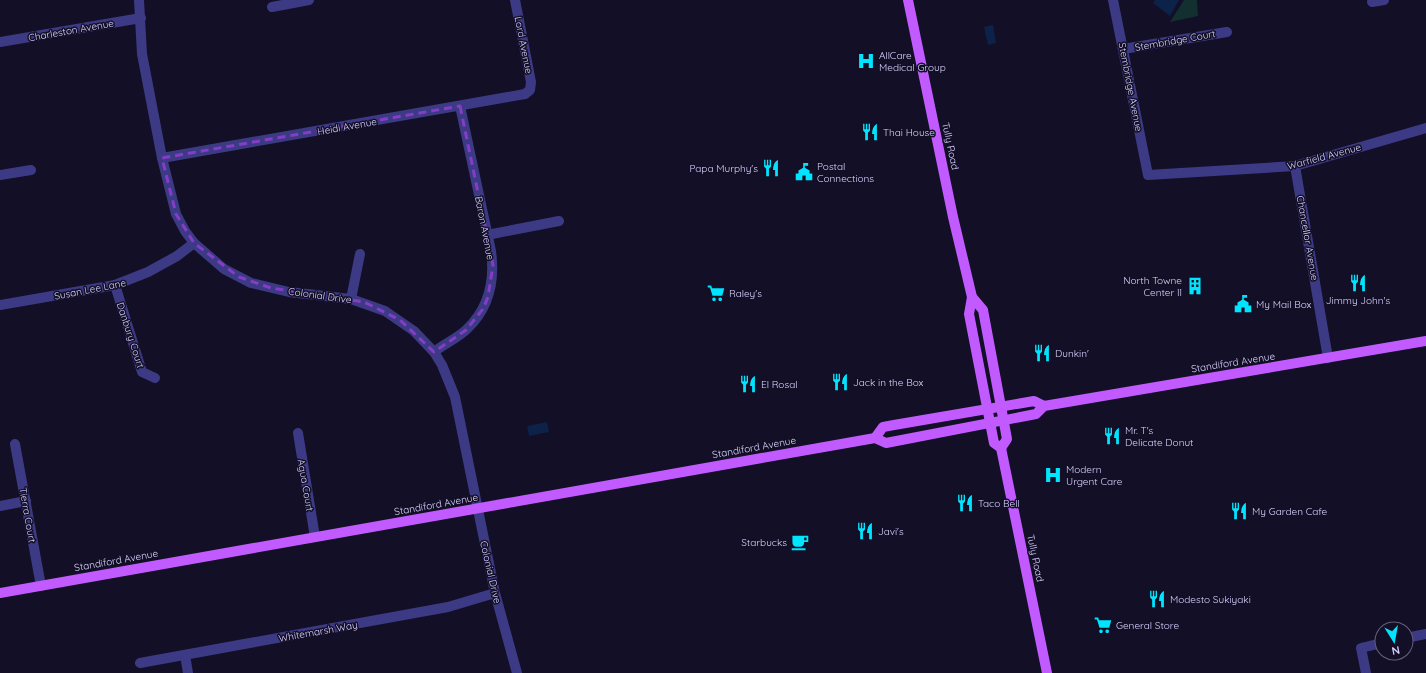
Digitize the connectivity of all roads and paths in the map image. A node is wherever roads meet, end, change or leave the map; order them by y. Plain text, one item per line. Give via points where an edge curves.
1 (139, 0) edge
2 (309, 0) edge
3 (515, 0) edge
4 (908, 0) edge
5 (1112, 0) edge
6 (1384, 0) edge
7 (1372, 2) dead end
8 (272, 7) dead end
9 (141, 18) junction
10 (1227, 32) dead end
11 (0, 42) edge
12 (1124, 49) junction
13 (530, 90) joint
14 (460, 106) junction
15 (1426, 128) edge
16 (162, 158) junction
17 (1295, 166) junction
18 (31, 170) dead end
19 (0, 175) edge
20 (1148, 175) joint
21 (559, 221) dead end
22 (487, 234) junction
23 (194, 243) junction
24 (360, 254) dead end
25 (115, 285) junction
26 (972, 297) junction
27 (351, 299) junction
28 (0, 306) edge
29 (1426, 341) edge
30 (434, 352) junction
31 (1328, 358) junction
32 (155, 378) dead end
33 (1001, 406) junction
34 (1044, 406) junction
35 (988, 409) junction
36 (1004, 420) junction
37 (991, 423) junction
38 (298, 433) dead end
39 (875, 438) junction
40 (15, 444) dead end
41 (1002, 448) junction
42 (26, 501) junction
43 (0, 506) edge
44 (478, 509) junction
45 (315, 537) junction
46 (41, 586) junction
47 (0, 593) edge
48 (496, 593) junction
49 (1426, 634) edge
50 (1414, 636) edge
51 (1374, 645) edge
52 (185, 655) junction
53 (140, 663) dead end
54 (188, 673) edge
55 (517, 673) edge
56 (1047, 673) edge
57 (1366, 673) edge

1 - 9 street, Colonial Drive
2 - 8 street
3 - 13 street, Lord Avenue via 532,82
4 - 26 main road, Tully Road via 952,217
5 - 12 street, Stembridge Avenue
6 - 7 street
9 - 11 street, Charleston Avenue
9 - 16 street, Colonial Drive via 142,54
10 - 12 street, Stembridge Court
12 - 20 street, Stembridge Avenue
13 - 14 street, Heidi Avenue via 520,95
14 - 16 street, Heidi Avenue
14 - 22 street, Baron Avenue
15 - 17 street, Warfield Avenue
16 - 23 street, Colonial Drive via 176,214
17 - 20 street, Warfield Avenue
17 - 31 street, Chancellor Avenue
18 - 19 street
21 - 22 street
22 - 30 street, Baron Avenue via 493,265 488,297 483,309 466,330
23 - 25 street, Susan Lee Lane via 148,272
23 - 27 street, Colonial Drive via 224,269 251,283 289,292
24 - 27 street
25 - 28 street, Susan Lee Lane
25 - 32 street, Danbury Court via 142,372
26 - 33 main road, Tully Road via 983,310
26 - 35 main road, Tully Road via 969,314
27 - 30 street, Colonial Drive via 385,311 400,320
29 - 31 main road, Standiford Avenue
30 - 44 street, Colonial Drive via 448,376 455,397
31 - 34 main road, Standiford Avenue
33 - 34 main road, Standiford Avenue via 1034,401
33 - 35 main road, Standiford Avenue
33 - 36 main road, Tully Road
34 - 36 main road, Standiford Avenue via 1036,414
35 - 37 main road, Tully Road
35 - 39 main road, Standiford Avenue via 883,427
36 - 37 main road, Standiford Avenue
36 - 41 main road, Tully Road via 1007,441
37 - 39 main road, Standiford Avenue via 886,443
37 - 41 main road, Tully Road via 994,443
38 - 45 street, Agua Court
39 - 44 main road, Standiford Avenue
40 - 42 street, Tierra Court
41 - 56 main road, Tully Road
42 - 43 street
42 - 46 street, Tierra Court
44 - 45 main road, Standiford Avenue
44 - 48 street, Colonial Drive
45 - 46 main road, Standiford Avenue
46 - 47 main road, Standiford Avenue
48 - 52 street, Whitemarsh Way via 448,607
48 - 55 street, Colonial Drive
49 - 50 street
51 - 57 street via 1361,648
52 - 53 street, Whitemarsh Way
52 - 54 street

